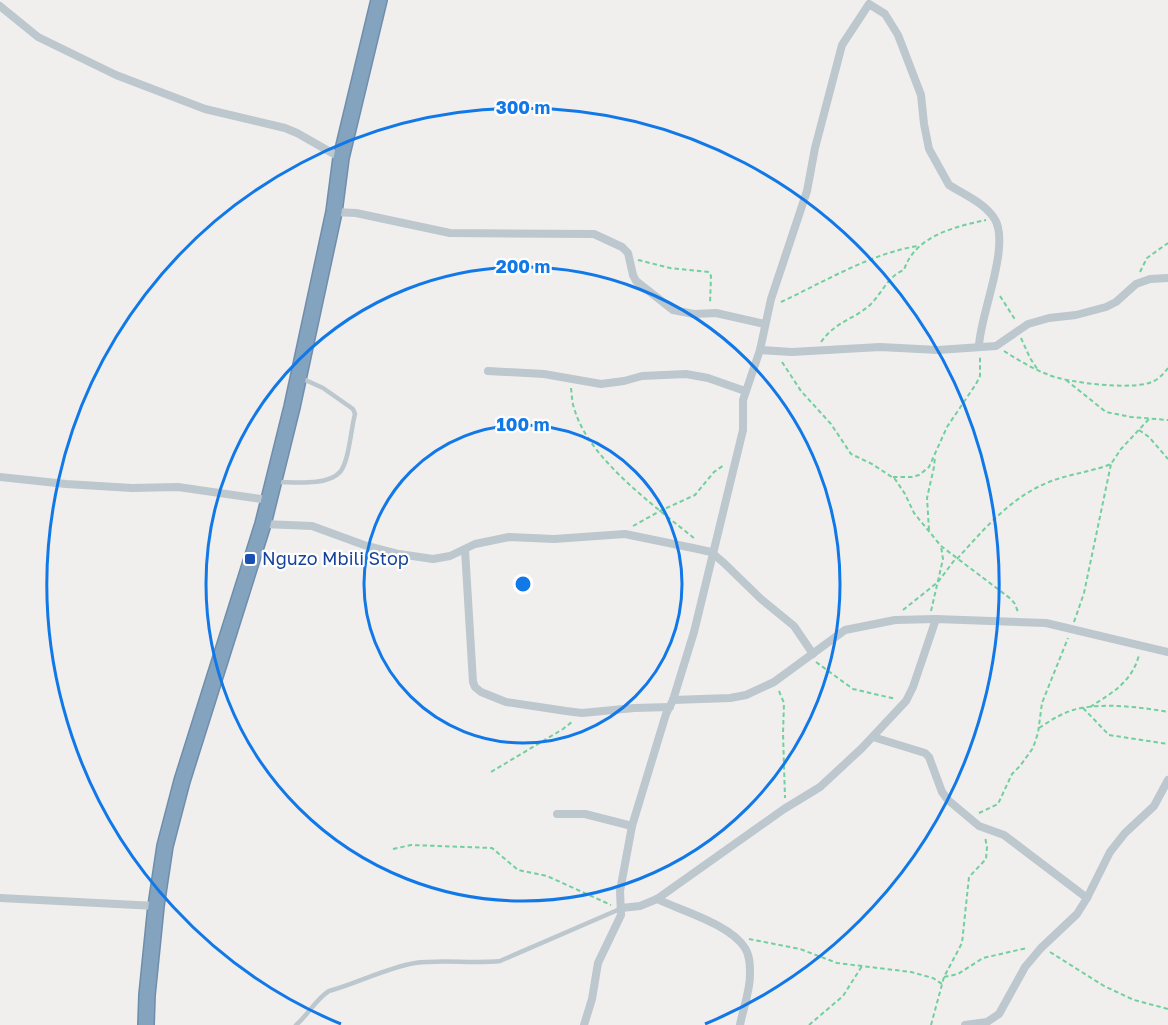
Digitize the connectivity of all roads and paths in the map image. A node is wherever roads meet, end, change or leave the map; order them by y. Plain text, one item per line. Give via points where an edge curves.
1 (379, 0) edge
2 (0, 6) edge
3 (341, 158) junction
4 (334, 212) junction
5 (994, 218) junction
6 (1168, 243) edge
7 (919, 246) junction
8 (630, 256) junction
9 (1168, 278) edge
10 (993, 284) junction
11 (1137, 284) junction
12 (769, 308) junction
13 (711, 313) junction
14 (765, 324) junction
15 (1020, 328) junction
16 (996, 346) junction
17 (979, 347) junction
18 (760, 350) junction
19 (777, 351) junction
20 (814, 351) junction
21 (1168, 368) edge
22 (1038, 370) junction
23 (488, 371) dead end
24 (299, 377) junction
25 (569, 379) junction
26 (1066, 380) junction
27 (745, 391) junction
28 (1149, 419) junction
29 (1168, 420) edge
30 (1139, 430) junction
31 (935, 453) junction
32 (737, 458) junction
33 (1168, 459) edge
34 (1111, 465) junction
35 (890, 476) junction
36 (0, 477) edge
37 (273, 482) junction
38 (268, 500) junction
39 (660, 511) junction
40 (263, 524) junction
41 (928, 530) junction
42 (626, 534) junction
43 (941, 546) junction
44 (465, 550) junction
45 (712, 553) junction
46 (957, 558) junction
47 (938, 582) junction
48 (933, 619) junction
49 (895, 620) junction
50 (1018, 621) junction
51 (1071, 628) junction
52 (1141, 645) junction
53 (1168, 652) edge
54 (811, 655) junction
55 (774, 682) junction
56 (906, 701) junction
57 (671, 703) junction
58 (1090, 707) junction
59 (1083, 708) junction
60 (1168, 712) edge
61 (582, 713) junction
62 (1039, 728) junction
63 (873, 737) junction
64 (1168, 744) edge
65 (490, 772) dead end
66 (1168, 780) edge
67 (784, 809) junction
68 (557, 814) dead end
69 (972, 819) junction
70 (632, 826) junction
71 (979, 826) junction
72 (393, 849) dead end
73 (0, 898) edge
74 (1087, 898) junction
75 (657, 899) junction
76 (156, 906) junction
77 (619, 909) junction
78 (735, 936) junction
79 (1041, 948) junction
80 (862, 966) junction
81 (944, 977) junction
82 (942, 984) junction
83 (1168, 1009) edge
84 (146, 1025) edge
85 (296, 1025) edge
86 (584, 1025) edge
87 (740, 1025) edge
88 (809, 1025) edge
89 (931, 1025) edge
90 (965, 1025) edge

1 - 3 highway
2 - 3 street via 38,37 116,75 205,109 291,131
3 - 4 highway
4 - 8 street via 450,233 594,234 622,247
4 - 24 highway
5 - 7 path via 957,225
5 - 10 street via 1000,235
5 - 12 street via 976,201 949,185 940,171 929,149 921,95 898,35 885,14 869,4 842,45 807,191
6 - 11 path via 1147,258
7 - 12 path via 897,249
7 - 20 path via 904,270 868,306 831,329
8 - 13 street via 636,281 663,303 682,312
8 - 13 path via 670,268 709,272
9 - 11 street
10 - 15 path
10 - 17 street
11 - 15 street via 1106,307
12 - 14 street
13 - 14 street
14 - 18 street
15 - 16 street
15 - 22 path via 1025,348
16 - 17 street
16 - 22 path
17 - 20 street
17 - 31 path via 981,367 976,384
18 - 19 street
18 - 27 street
19 - 20 street
19 - 35 path via 801,391 851,454
21 - 26 path via 1153,382 1144,384
22 - 26 path
23 - 25 street
24 - 37 highway
24 - 37 lane via 353,409 345,462 334,477 313,483
25 - 27 street via 610,384 642,376 686,374
25 - 39 path via 575,413 590,443
26 - 28 path via 1106,412
27 - 32 street
28 - 29 path
28 - 30 path
30 - 33 path
30 - 34 path
31 - 35 path via 929,467 919,475
31 - 41 path via 927,498
32 - 39 path via 714,472 695,495
32 - 45 street
34 - 46 path via 1029,491 994,519
34 - 51 path via 1084,593
35 - 41 path
36 - 38 street via 132,488 178,487
37 - 38 highway
38 - 40 highway
39 - 42 path
39 - 45 path
40 - 44 street via 312,526 364,545 433,559
40 - 76 highway via 182,781 165,846
41 - 43 path
42 - 44 street via 497,539
42 - 45 street
43 - 46 path
43 - 47 path via 943,559
44 - 61 street via 475,687 507,702
45 - 54 street via 794,626
45 - 57 street via 694,632
46 - 47 path
46 - 50 path via 1011,599 1018,611
47 - 48 path
47 - 49 path via 908,604
48 - 49 street
48 - 50 street
48 - 56 street
49 - 54 street via 845,630
50 - 51 street
51 - 52 street
51 - 62 path via 1042,703
52 - 53 street
52 - 58 path via 1135,670 1128,680
54 - 55 street
54 - 56 path via 853,689
55 - 57 street via 761,690 730,698
55 - 67 path via 784,703
56 - 63 street
57 - 61 street
57 - 70 street
58 - 59 path
58 - 60 path
59 - 62 path via 1062,714
59 - 64 path via 1109,735
61 - 65 path via 563,729
62 - 69 path via 1033,748 1012,774 998,804
63 - 67 street via 825,782
63 - 69 street via 925,753 948,801
66 - 74 street via 1154,806 1110,852
67 - 75 street
68 - 70 street via 585,814
69 - 71 street
70 - 77 street
71 - 74 street via 1004,836
71 - 81 path via 987,847 986,858 969,877 963,935
72 - 77 path via 492,848 518,870 547,876
73 - 76 street
74 - 79 street via 1069,923
75 - 77 street
75 - 78 street
76 - 84 highway
77 - 85 lane via 500,961 415,963 329,991
77 - 86 street via 617,924 598,963
78 - 80 path
78 - 87 street via 750,962
79 - 81 path via 983,958 958,974
79 - 83 path via 1104,986 1134,1000
79 - 90 street via 1025,967 999,1014 987,1022
80 - 82 path via 911,972
80 - 88 path via 843,996
81 - 82 path
82 - 89 path

